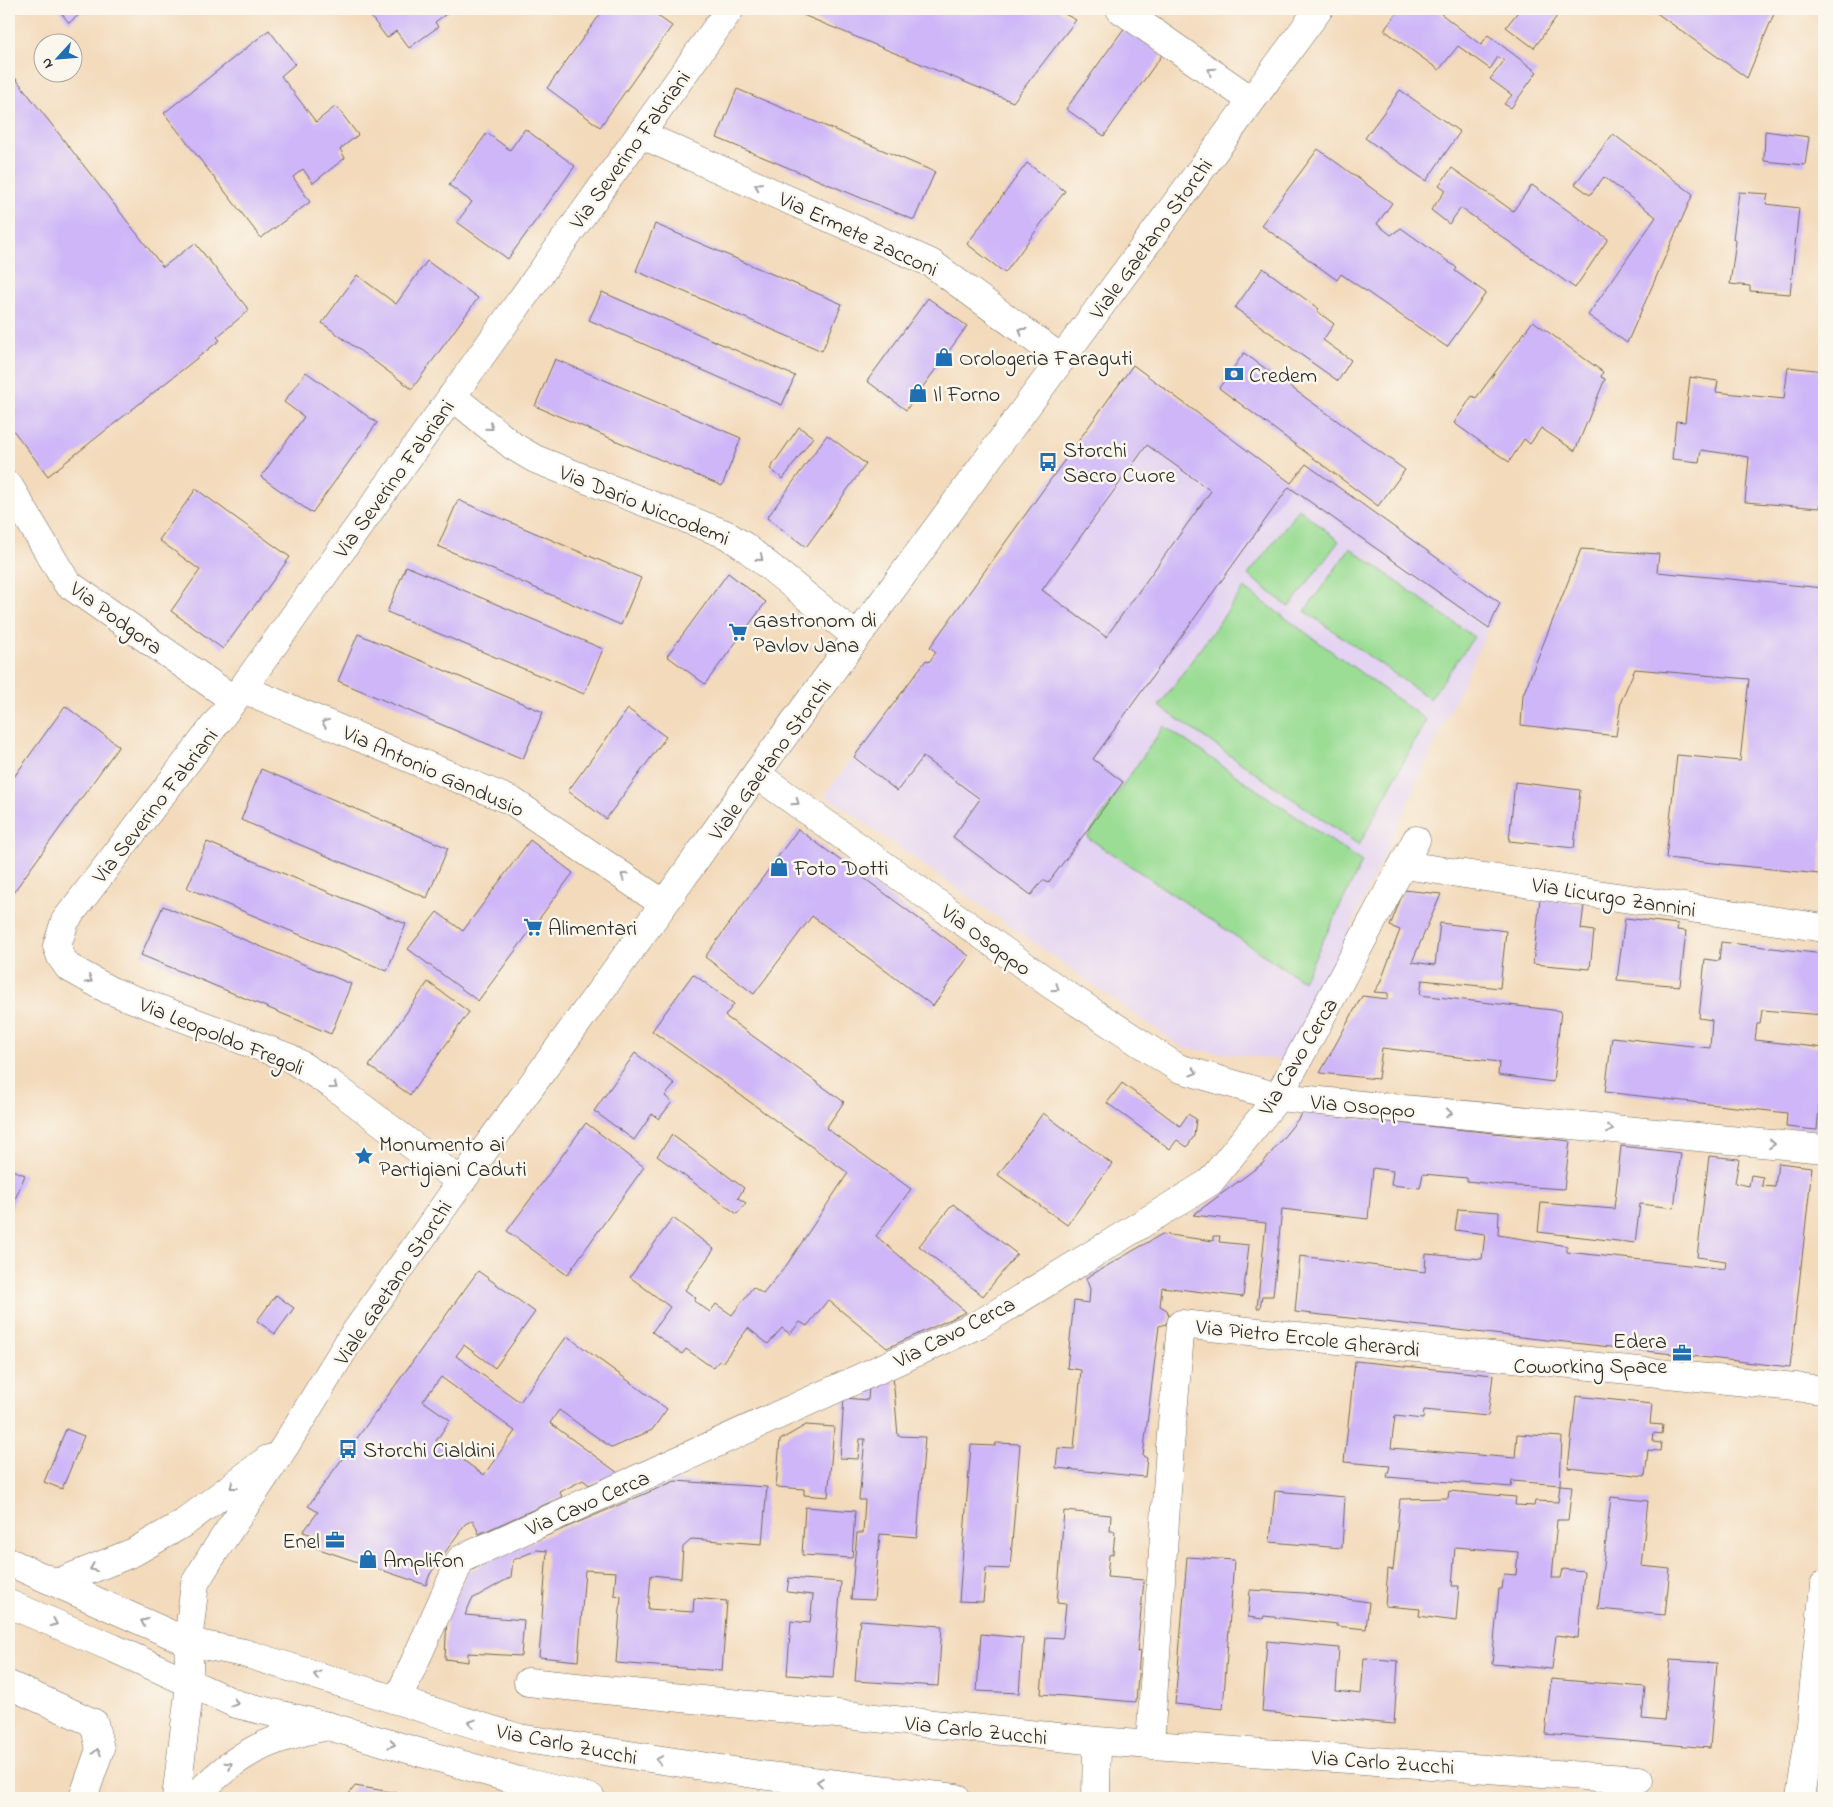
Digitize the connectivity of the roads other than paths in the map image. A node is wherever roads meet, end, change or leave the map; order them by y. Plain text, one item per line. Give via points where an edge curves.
1 (730, 9) edge
2 (1120, 9) edge
3 (1319, 9) edge
4 (1251, 100) junction
5 (640, 134) junction
6 (1062, 359) junction
7 (452, 396) junction
8 (9, 486) edge
9 (858, 637) junction
10 (238, 695) junction
11 (756, 774) junction
12 (1416, 840) dead end
13 (1404, 865) junction
14 (664, 904) junction
15 (1824, 928) edge
16 (57, 946) joint
17 (1278, 1097) junction
18 (1824, 1149) edge
19 (460, 1182) junction
20 (1824, 1390) edge
21 (285, 1446) junction
22 (9, 1562) edge
23 (56, 1583) junction
24 (1824, 1585) edge
25 (9, 1604) edge
26 (188, 1642) junction
27 (1820, 1680) edge
28 (528, 1682) dead end
29 (9, 1685) edge
30 (190, 1685) junction
31 (398, 1699) junction
32 (328, 1726) junction
33 (1097, 1741) junction
34 (1150, 1744) junction
35 (1639, 1780) dead end
36 (83, 1798) edge
37 (176, 1798) edge
38 (194, 1798) edge
39 (591, 1798) edge
40 (956, 1798) edge
41 (1096, 1798) edge
42 (1800, 1798) edge

1 - 5 street, Via Severino Fabriani
4 -> 2 street
3 - 4 street, Viale Gaetano Storchi
4 - 6 street, Viale Gaetano Storchi
6 -> 5 street, Via Ermete Zacconi via 931,263
5 - 7 street, Via Severino Fabriani
6 - 9 street, Viale Gaetano Storchi
7 -> 9 street, Via Dario Niccodemi via 535,460 724,534 744,546
7 - 10 street, Via Severino Fabriani
8 - 10 street, Via Podgora via 67,583
9 - 11 street, Viale Gaetano Storchi
14 -> 10 street, Via Antonio Gandusio via 512,801
10 - 16 street, Via Severino Fabriani via 65,921
11 - 14 street, Viale Gaetano Storchi
11 -> 17 street, Via Osoppo via 1053,986 1178,1068
12 - 13 street, Via Cavo Cerca
13 - 15 street, Via Licurgo Zannini
13 - 17 street, Via Cavo Cerca
14 - 19 street, Viale Gaetano Storchi
16 -> 19 street, Via Leopoldo Fregoli via 68,967 109,990 290,1058 331,1084
17 -> 18 street, Via Osoppo
17 - 31 street, Via Cavo Cerca via 1210,1182 981,1323 461,1559
19 - 21 street, Viale Gaetano Storchi via 349,1341
20 - 34 street, Via Pietro Ercole Gherardi via 1180,1324
21 -> 23 street, Viale Gaetano Storchi via 184,1524 134,1552
21 - 26 street, Viale Gaetano Storchi via 195,1584
22 - 23 street, Via Carlo Zucchi
26 -> 23 street, Via Carlo Zucchi
24 - 27 street
25 -> 30 street, Via Carlo Zucchi
26 - 30 street, Viale Gaetano Storchi
31 -> 26 street, Via Carlo Zucchi via 244,1652
27 - 42 street
28 - 33 street, Via Carlo Zucchi
36 -> 29 street via 100,1749 94,1723
30 -> 32 street, Via Carlo Zucchi via 236,1704
30 - 37 street, Viale Gaetano Storchi
40 -> 31 street, Via Carlo Zucchi via 760,1775 519,1738
38 -> 32 street via 222,1770 254,1748 290,1733
32 -> 39 street, Via Carlo Zucchi via 519,1782
33 - 34 street, Via Carlo Zucchi
33 - 41 street
34 - 35 street, Via Carlo Zucchi

